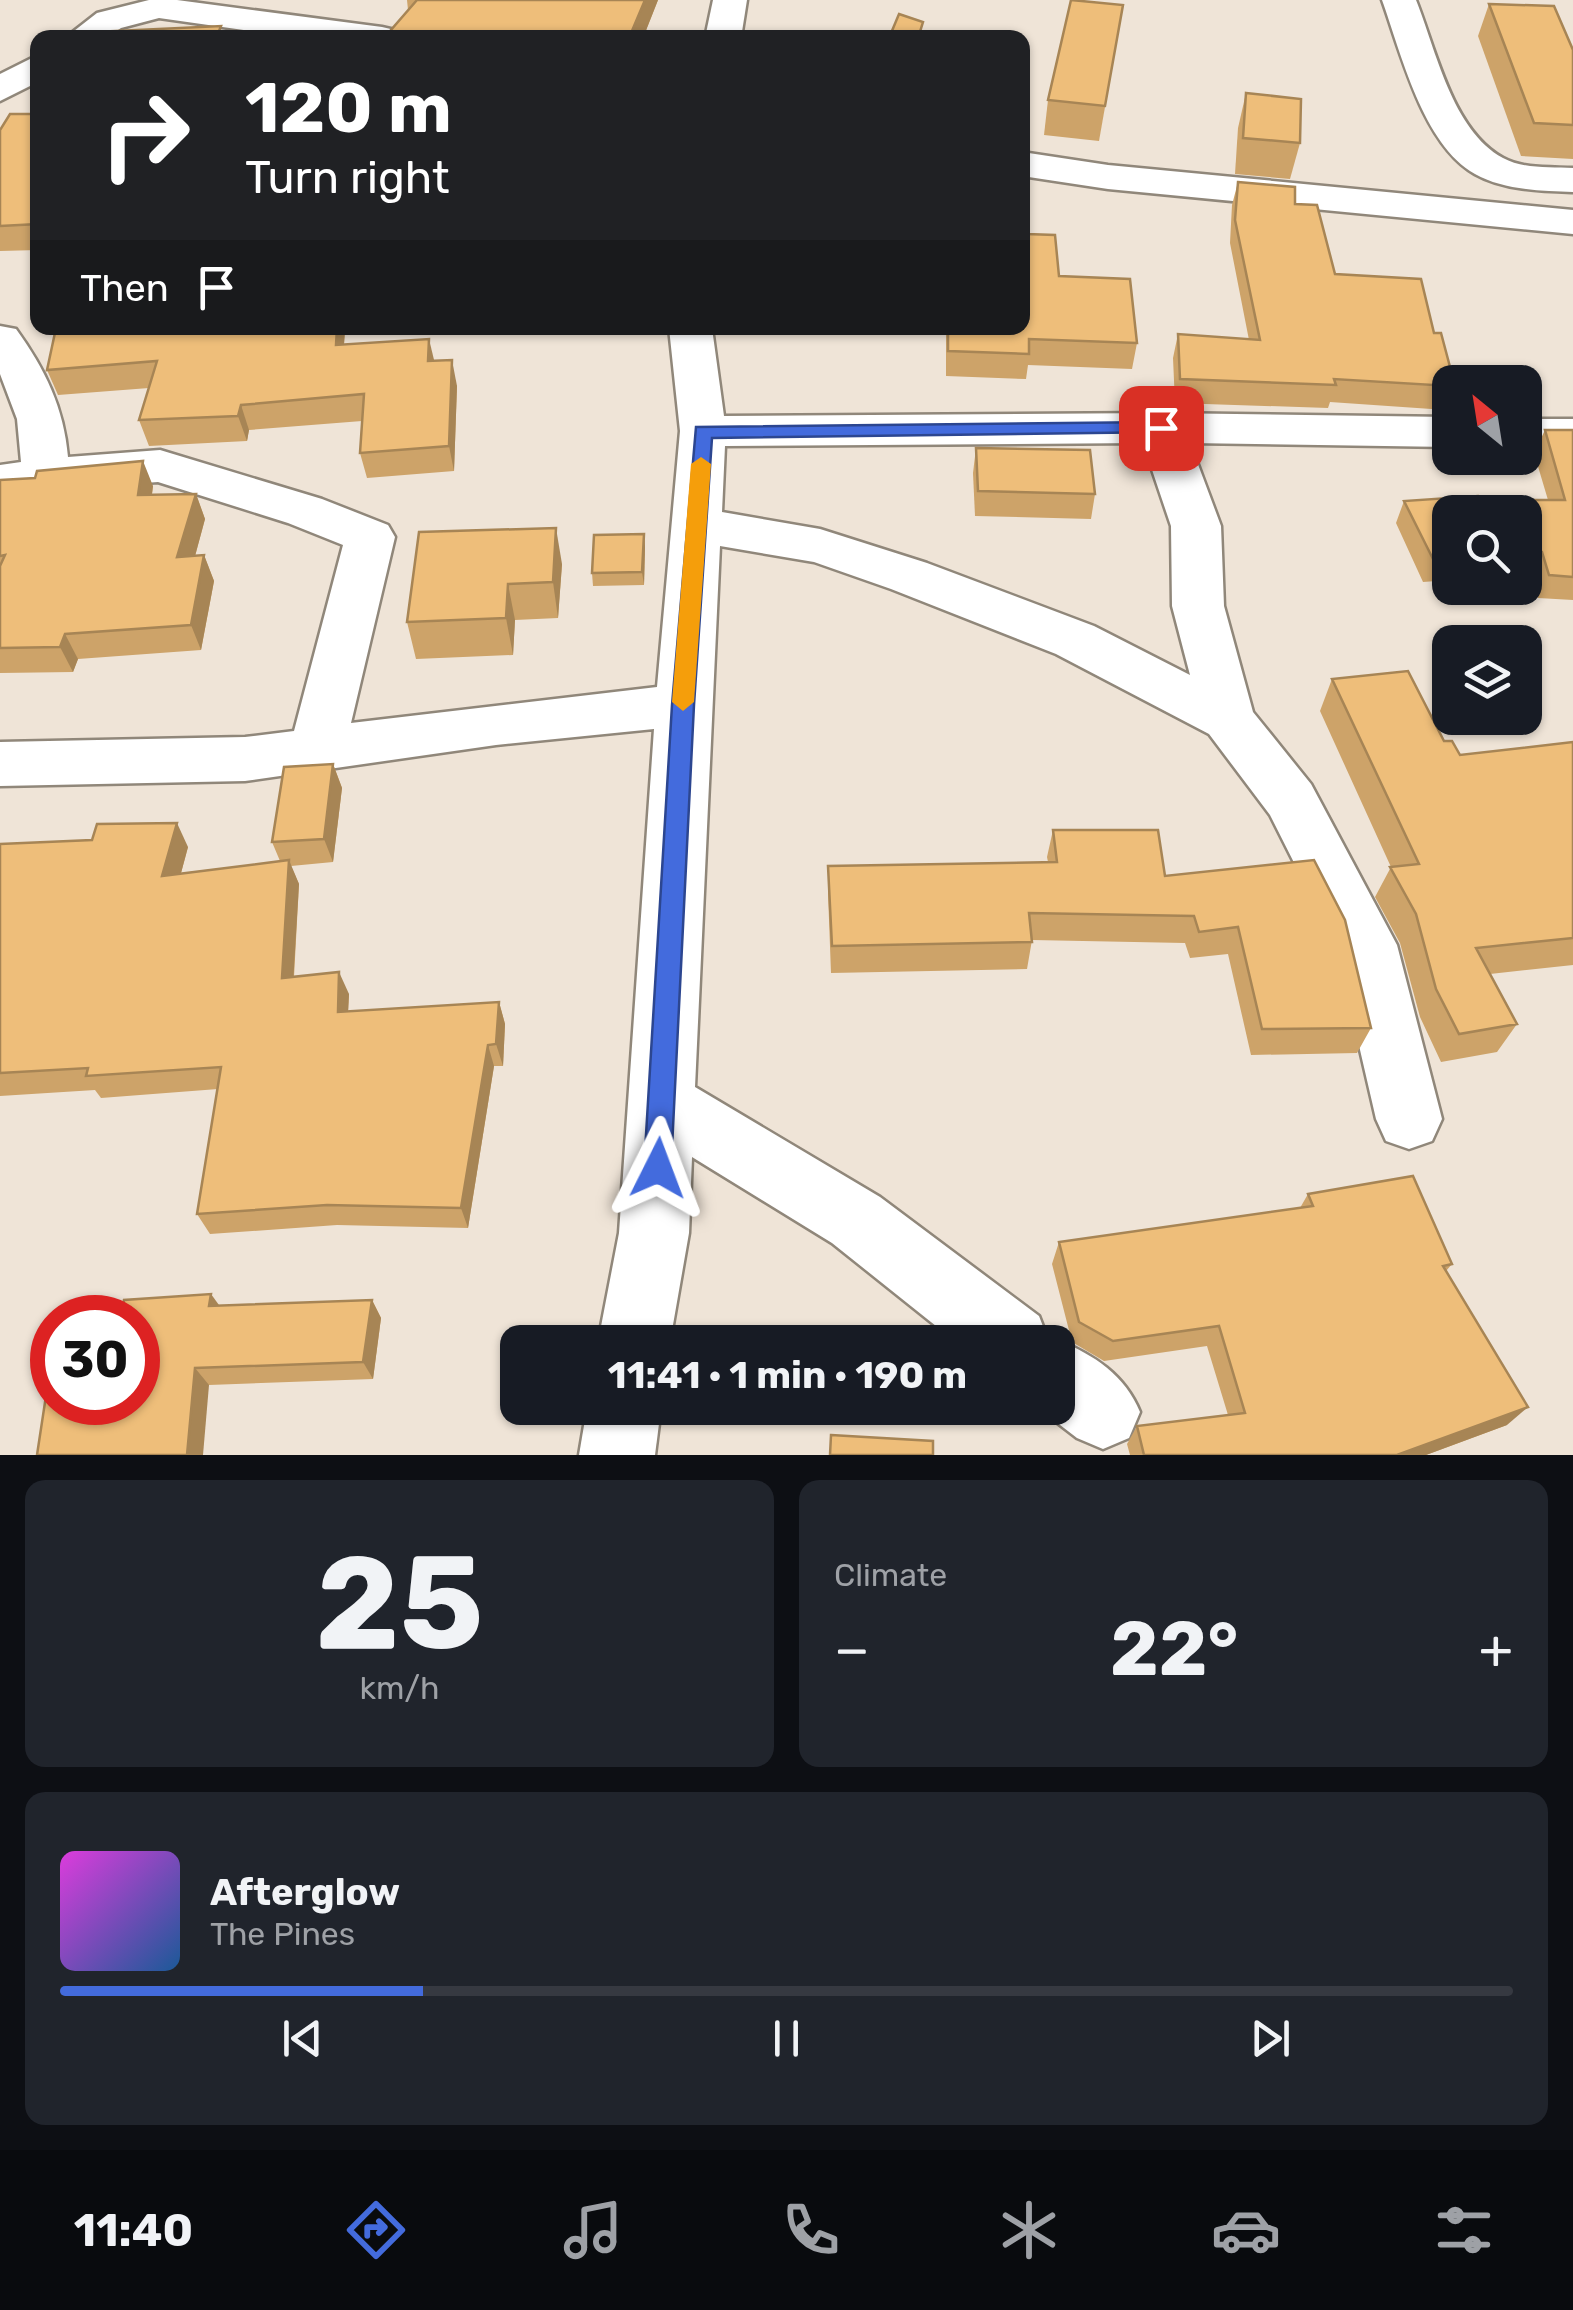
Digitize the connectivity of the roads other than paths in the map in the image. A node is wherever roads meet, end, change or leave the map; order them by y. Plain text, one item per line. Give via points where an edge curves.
1 (106, 0) edge
2 (730, 0) edge
3 (1399, 0) edge
4 (144, 12) junction
5 (94, 30) edge
6 (323, 30) edge
7 (724, 30) edge
8 (30, 71) edge
9 (0, 90) edge
10 (1030, 165) edge
11 (1573, 180) edge
12 (1573, 222) edge
13 (691, 335) edge
14 (0, 339) edge
15 (1161, 428) junction
16 (703, 432) junction
17 (1432, 432) edge
18 (1542, 434) edge
19 (1573, 434) edge
20 (23, 478) edge
21 (696, 525) junction
22 (683, 705) junction
23 (1228, 719) junction
24 (317, 750) junction
25 (0, 764) edge
26 (661, 1102) junction
27 (1409, 1119) dead end
28 (637, 1325) edge
29 (991, 1325) edge
30 (621, 1425) edge
31 (617, 1455) edge

1 - 4 street
2 - 7 street
3 - 11 street via 1456,139 1488,166
4 - 5 street
4 - 6 street via 159,8
8 - 9 street
10 - 12 street
13 - 16 street
14 - 20 street via 46,430
15 - 16 street
15 - 17 street
15 - 23 street via 1196,526 1198,606
16 - 21 street
18 - 19 street
20 - 24 street via 160,466 370,537
21 - 22 street
21 - 23 street via 820,546 909,576 1075,640
22 - 24 street
22 - 26 street
23 - 27 street via 1291,800 1366,945
24 - 25 street via 244,760
26 - 28 street via 654,1232
26 - 29 street via 856,1220
30 - 31 street

